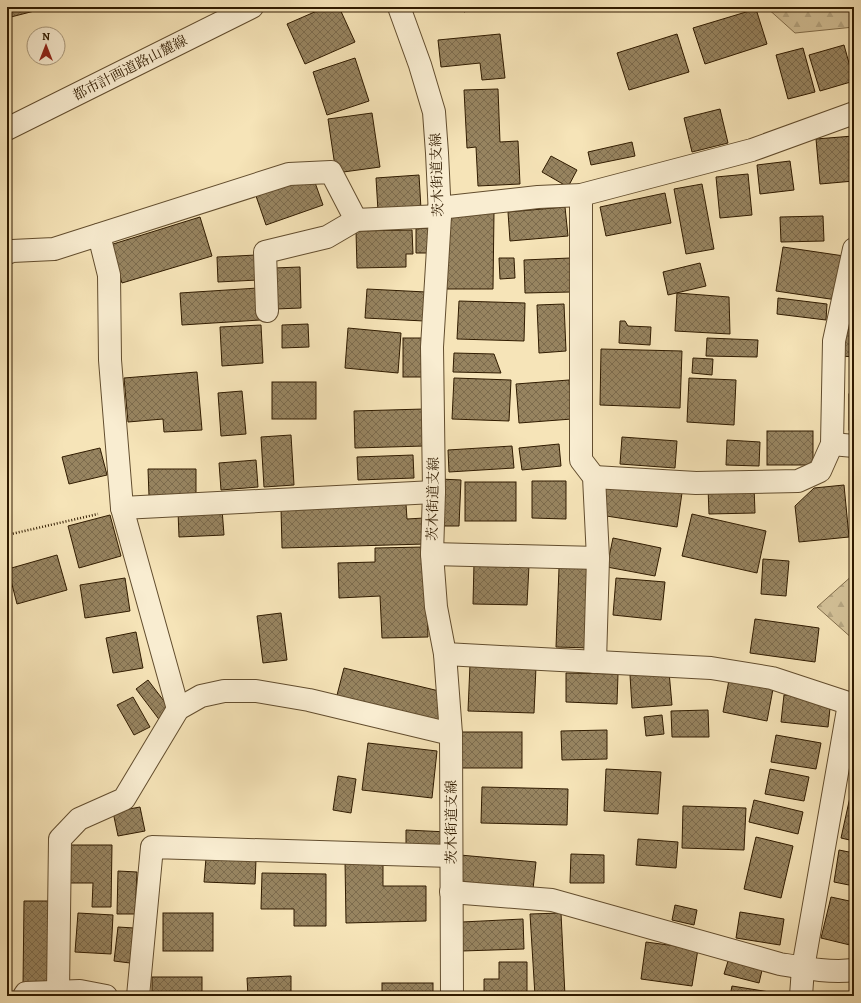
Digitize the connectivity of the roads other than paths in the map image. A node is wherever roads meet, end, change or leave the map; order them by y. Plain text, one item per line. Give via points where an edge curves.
1 (252, 7) edge
2 (399, 7) edge
3 (854, 114) edge
4 (7, 129) edge
5 (581, 195) junction
6 (440, 212) junction
7 (356, 220) junction
8 (99, 235) junction
9 (7, 253) edge
10 (853, 259) edge
11 (267, 311) dead end
12 (832, 444) junction
13 (854, 446) edge
14 (594, 476) junction
15 (434, 492) junction
16 (122, 508) junction
17 (432, 554) junction
18 (598, 558) junction
19 (445, 654) junction
20 (595, 662) junction
21 (851, 704) edge
22 (178, 709) junction
23 (451, 734) junction
24 (451, 856) junction
25 (451, 892) junction
26 (803, 968) junction
27 (854, 970) edge
28 (58, 992) junction
29 (24, 996) edge
30 (106, 996) edge
31 (138, 996) edge
32 (452, 996) edge
33 (801, 996) edge

1 - 4 street, 都市計画道路山麓線
2 - 6 street, 茨木街道支線 via 434,112
3 - 5 street via 752,150
5 - 6 street via 538,197
5 - 14 street via 581,460
6 - 7 street
6 - 15 street, 茨木街道支線 via 432,346
7 - 8 street via 331,172 289,174
7 - 11 street via 327,237 265,252
8 - 9 street via 54,249
8 - 16 street via 109,275 110,360
10 - 12 street via 834,341
12 - 13 street
12 - 14 street via 820,471 798,481 696,483
14 - 18 street
15 - 16 street
15 - 17 street, 茨木街道支線
16 - 22 street
17 - 18 street
17 - 19 street, 茨木街道支線 via 436,607
18 - 20 street
19 - 20 street
19 - 23 street, 茨木街道支線
20 - 21 street via 712,668 772,678
21 - 26 street
22 - 23 street via 201,696 224,691 256,691 309,700
22 - 28 street via 124,799 79,819 60,839
23 - 24 street, 茨木街道支線
24 - 25 street, 茨木街道支線
24 - 31 street via 152,846
25 - 26 street via 552,900 780,964
25 - 32 street, 茨木街道支線
26 - 27 street
26 - 33 street
28 - 29 street via 26,993
28 - 30 street via 80,991

